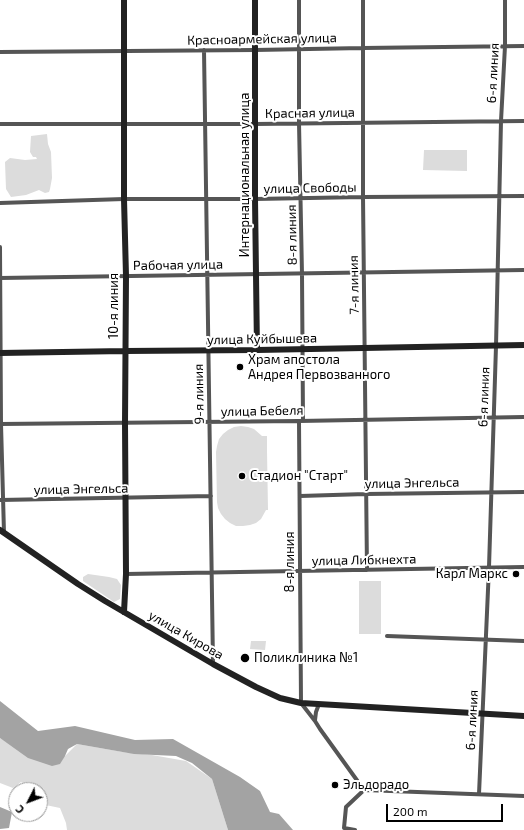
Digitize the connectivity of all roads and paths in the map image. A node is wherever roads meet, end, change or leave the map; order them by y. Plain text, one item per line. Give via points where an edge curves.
1 (124, 0) edge
2 (255, 0) edge
3 (299, 0) edge
4 (363, 0) edge
5 (505, 0) edge
6 (505, 46) junction
7 (524, 46) edge
8 (363, 48) junction
9 (300, 49) junction
10 (204, 50) junction
11 (255, 50) junction
12 (124, 51) junction
13 (0, 52) edge
14 (501, 121) junction
15 (524, 121) edge
16 (363, 122) junction
17 (0, 124) edge
18 (124, 124) junction
19 (205, 124) junction
20 (256, 124) junction
21 (299, 124) junction
22 (500, 196) junction
23 (524, 196) edge
24 (363, 197) junction
25 (301, 198) junction
26 (124, 199) junction
27 (206, 199) junction
28 (255, 199) junction
29 (0, 203) edge
30 (0, 247) edge
31 (524, 270) edge
32 (498, 271) junction
33 (364, 272) junction
34 (256, 274) junction
35 (302, 274) junction
36 (207, 275) junction
37 (126, 276) junction
38 (0, 278) edge
39 (524, 345) edge
40 (496, 346) junction
41 (365, 348) junction
42 (257, 350) junction
43 (302, 350) junction
44 (125, 351) junction
45 (208, 351) junction
46 (1, 353) edge
47 (524, 417) edge
48 (494, 418) junction
49 (366, 420) junction
50 (301, 421) junction
51 (209, 422) junction
52 (125, 423) junction
53 (0, 424) edge
54 (492, 492) junction
55 (524, 492) edge
56 (366, 494) junction
57 (211, 496) junction
58 (300, 496) junction
59 (126, 498) junction
60 (1, 500) edge
61 (2, 531) edge
62 (524, 567) edge
63 (489, 568) junction
64 (367, 570) junction
65 (301, 571) junction
66 (210, 573) junction
67 (126, 574) junction
68 (124, 612) junction
69 (387, 636) dead end
70 (486, 640) junction
71 (524, 640) edge
72 (214, 664) junction
73 (301, 703) junction
74 (318, 704) junction
75 (483, 714) junction
76 (524, 716) edge
77 (315, 721) junction
78 (364, 790) junction
79 (479, 794) junction
80 (524, 796) edge
81 (355, 830) edge

1 - 12 street, 10-я линия
2 - 11 street, Интернациональная улица
3 - 9 street, 8-я линия
4 - 8 street, 7-я линия
5 - 6 street, 6-я линия
6 - 7 street, Красноармейская улица
6 - 8 street, Красноармейская улица
6 - 14 street, 6-я линия
8 - 9 street, Красноармейская улица
8 - 16 street, 7-я линия
9 - 11 street, Красноармейская улица
9 - 21 street, 8-я линия
10 - 11 street, Красноармейская улица
10 - 12 street, Красноармейская улица
10 - 19 street, 9-я линия
11 - 20 street, Интернациональная улица
12 - 13 street, Красноармейская улица
12 - 18 street, 10-я линия
14 - 15 street, Красная улица
14 - 16 street, Красная улица
14 - 22 street, 6-я линия
16 - 21 street, Красная улица
16 - 24 street, 7-я линия
17 - 18 street, Красная улица
18 - 19 street, Красная улица
18 - 26 street, 10-я линия
19 - 20 street, Красная улица
19 - 27 street, 9-я линия
20 - 21 street, Красная улица
20 - 28 street, Интернациональная улица
21 - 25 street, 8-я линия
22 - 23 street, улица Свободы
22 - 24 street, улица Свободы
22 - 32 street, 6-я линия
24 - 25 street, улица Свободы
24 - 33 street, 7-я линия
25 - 28 street, улица Свободы
25 - 35 street, 8-я линия
26 - 27 street, улица Свободы
26 - 29 street, улица Свободы
26 - 37 street, 10-я линия
27 - 28 street, улица Свободы
27 - 36 street, 9-я линия
28 - 34 street, Интернациональная улица
30 - 38 street
31 - 32 street, Рабочая улица
32 - 33 street, Рабочая улица
32 - 40 street, 6-я линия
33 - 35 street, Рабочая улица
33 - 41 street, 7-я линия
34 - 35 street, Рабочая улица
34 - 36 street, Рабочая улица
34 - 42 street, Интернациональная улица
35 - 43 street, 8-я линия
36 - 37 street, Рабочая улица
36 - 45 street, 9-я линия
37 - 38 street, Рабочая улица
37 - 44 street, 10-я линия
38 - 46 street
39 - 40 street, улица Куйбышева
40 - 41 street, улица Куйбышева
40 - 48 street, 6-я линия
41 - 43 street, улица Куйбышева
41 - 49 street, 7-я линия
42 - 43 street, улица Куйбышева
42 - 45 street, улица Куйбышева
43 - 50 street, 8-я линия
44 - 45 street, улица Куйбышева
44 - 46 street, улица Куйбышева
44 - 52 street, 10-я линия
45 - 51 street, 9-я линия
46 - 53 street
47 - 48 street, улица Бебеля
48 - 49 street, улица Бебеля
48 - 54 street, 6-я линия
49 - 50 street, улица Бебеля
49 - 56 street, 7-я линия
50 - 51 street, улица Бебеля
50 - 58 street, 8-я линия
51 - 52 street, улица Бебеля
51 - 57 street, 9-я линия
52 - 53 street, улица Бебеля
52 - 59 street, 10-я линия
53 - 60 street
54 - 55 street, улица Энгельса
54 - 56 street, улица Энгельса
54 - 63 street, 6-я линия
56 - 58 street, улица Энгельса
56 - 64 street, 7-я линия
57 - 59 street, улица Энгельса
57 - 66 street, 9-я линия
58 - 65 street, 8-я линия
59 - 60 street, улица Энгельса
59 - 67 street, 10-я линия
60 - 61 street
61 - 68 street, улица Кирова via 78,584
62 - 63 street, улица Либкнехта
63 - 64 street, улица Либкнехта
63 - 70 street, 6-я линия
64 - 65 street, улица Либкнехта
65 - 66 street, улица Либкнехта
65 - 73 street, 8-я линия
66 - 67 street
66 - 72 street, 9-я линия
67 - 68 street, 10-я линия
68 - 72 street, улица Кирова
69 - 70 street
70 - 71 street
70 - 75 street, 6-я линия
72 - 73 street, улица Кирова via 262,690
73 - 74 street, улица Кирова
73 - 77 street
74 - 75 street, улица Кирова
74 - 77 street
75 - 76 street, улица Кирова
75 - 79 street, 6-я линия
77 - 78 street
78 - 79 street
78 - 81 street via 346,807 344,828
79 - 80 street

